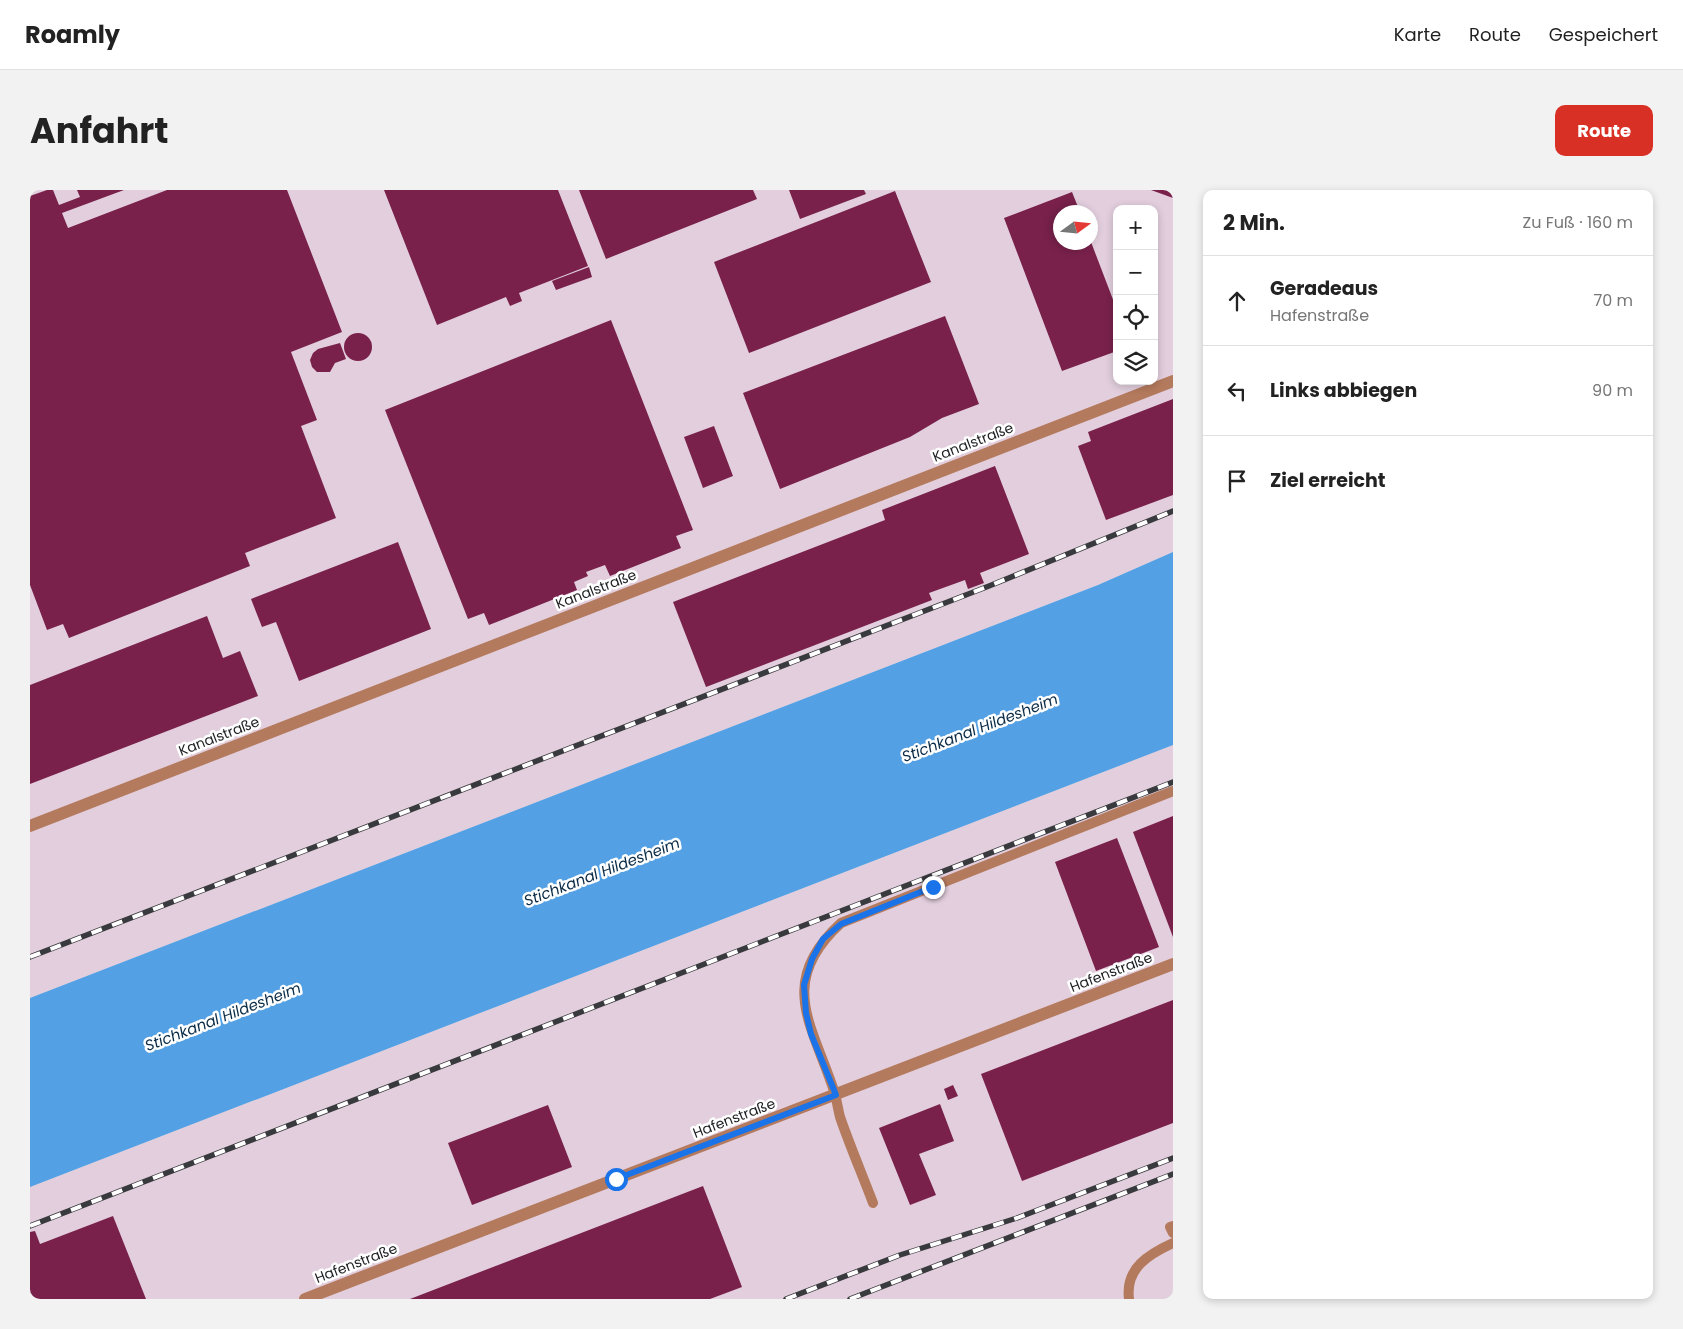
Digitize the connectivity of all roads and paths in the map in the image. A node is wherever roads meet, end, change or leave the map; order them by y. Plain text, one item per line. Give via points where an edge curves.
1 (1173, 381) edge
2 (1173, 791) edge
3 (30, 826) edge
4 (1173, 964) edge
5 (836, 1095) junction
6 (873, 1203) dead end
7 (1173, 1226) edge
8 (1173, 1233) edge
9 (1173, 1243) edge
10 (305, 1299) edge
11 (1129, 1299) edge

1 - 3 street, Kanalstraße
2 - 5 lane via 841,924 823,939 812,959 804,985 806,1013 811,1034
4 - 5 street, Hafenstraße
5 - 6 lane via 839,1115
5 - 10 street, Hafenstraße
7 - 8 lane via 1170,1227
9 - 11 lane via 1148,1254 1138,1265 1131,1277

